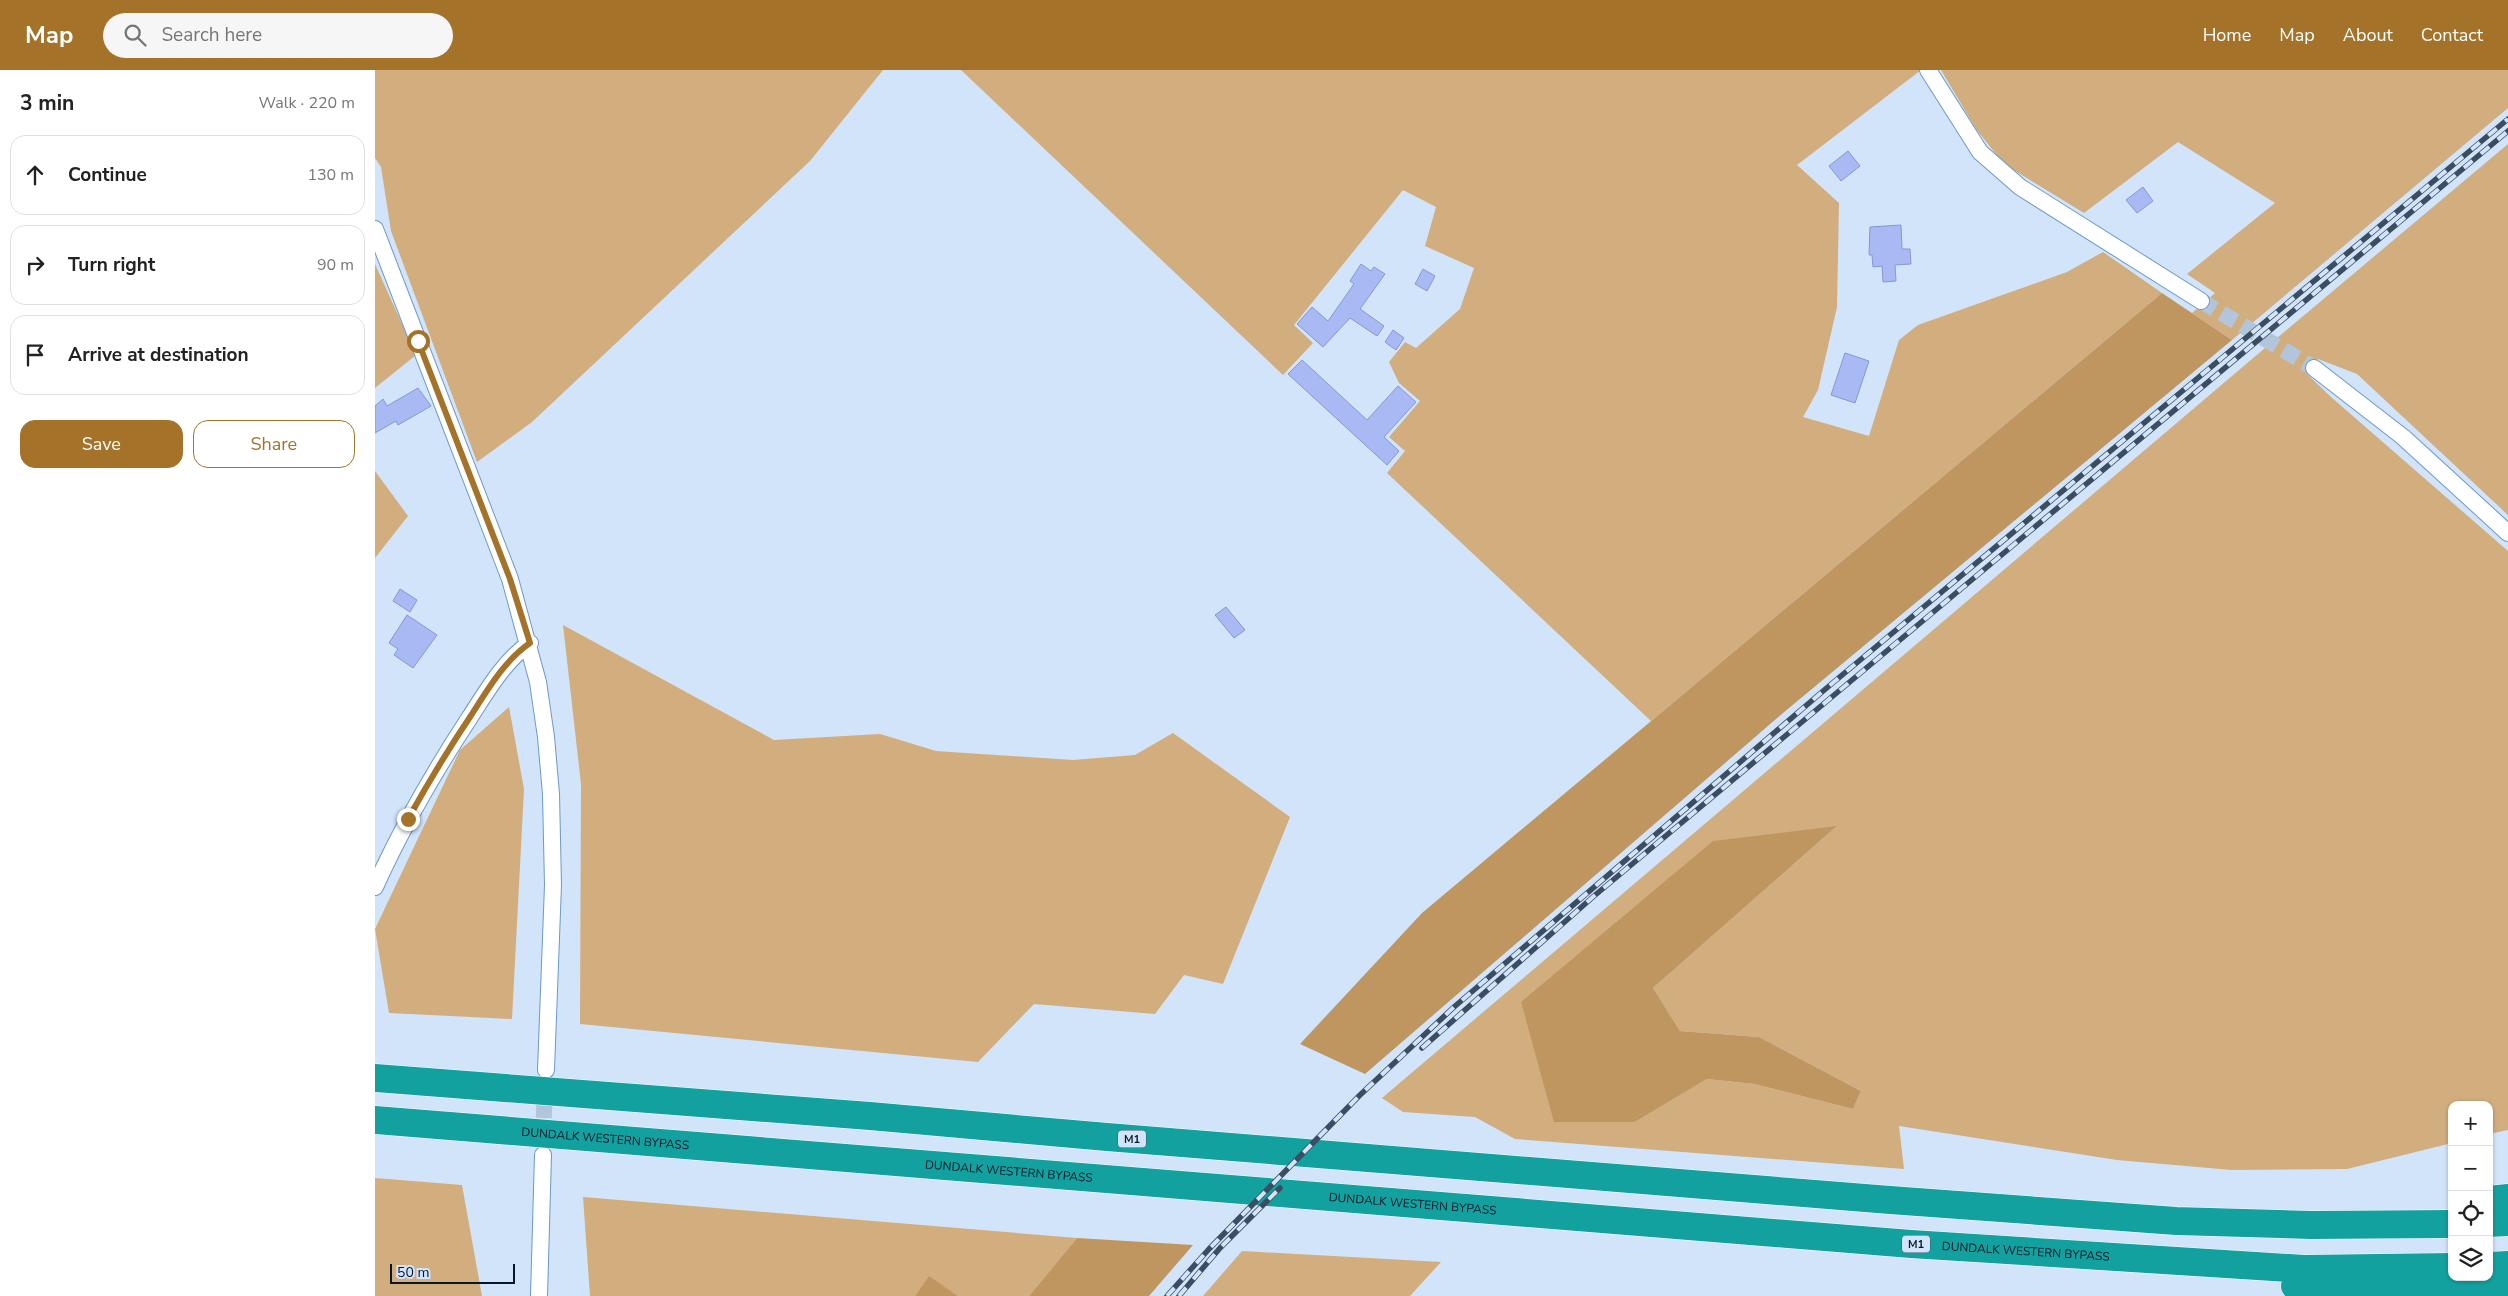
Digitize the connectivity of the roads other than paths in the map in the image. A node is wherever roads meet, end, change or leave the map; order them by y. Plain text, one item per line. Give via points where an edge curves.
1 (1928, 70) edge
2 (375, 229) edge
3 (2201, 301) tunnel mouth
4 (2314, 368) tunnel mouth
5 (2508, 533) edge
6 (530, 643) junction
7 (375, 887) edge
8 (546, 1070) tunnel mouth
9 (375, 1078) edge
10 (375, 1120) edge
11 (543, 1155) tunnel mouth
12 (2508, 1198) edge
13 (1889, 1200) junction
14 (2493, 1200) edge
15 (1380, 1201) junction
16 (2448, 1206) edge
17 (2508, 1222) edge
18 (2493, 1223) edge
19 (2448, 1224) edge
20 (2508, 1265) edge
21 (2493, 1266) edge
22 (2448, 1267) edge
23 (2508, 1291) edge
24 (539, 1296) edge

1 - 3 street via 1979,152 2020,187
2 - 6 street via 510,579
4 - 5 street via 2403,437
6 - 7 street via 521,649 492,684 433,773 393,846
6 - 8 street via 547,737 551,794 553,885
9 - 13 highway, M1
10 - 15 highway, DUNDALK WESTERN BYPASS / M1
11 - 24 street
12 - 14 highway
13 - 16 highway via 1955,1194 2301,1211 2426,1209
13 - 19 highway, M1 via 2176,1220 2311,1225
15 - 22 highway, DUNDALK WESTERN BYPASS / M1 via 2210,1264 2304,1269
15 - 23 highway via 1542,1228 2189,1281 2427,1292
17 - 18 highway
20 - 21 highway

